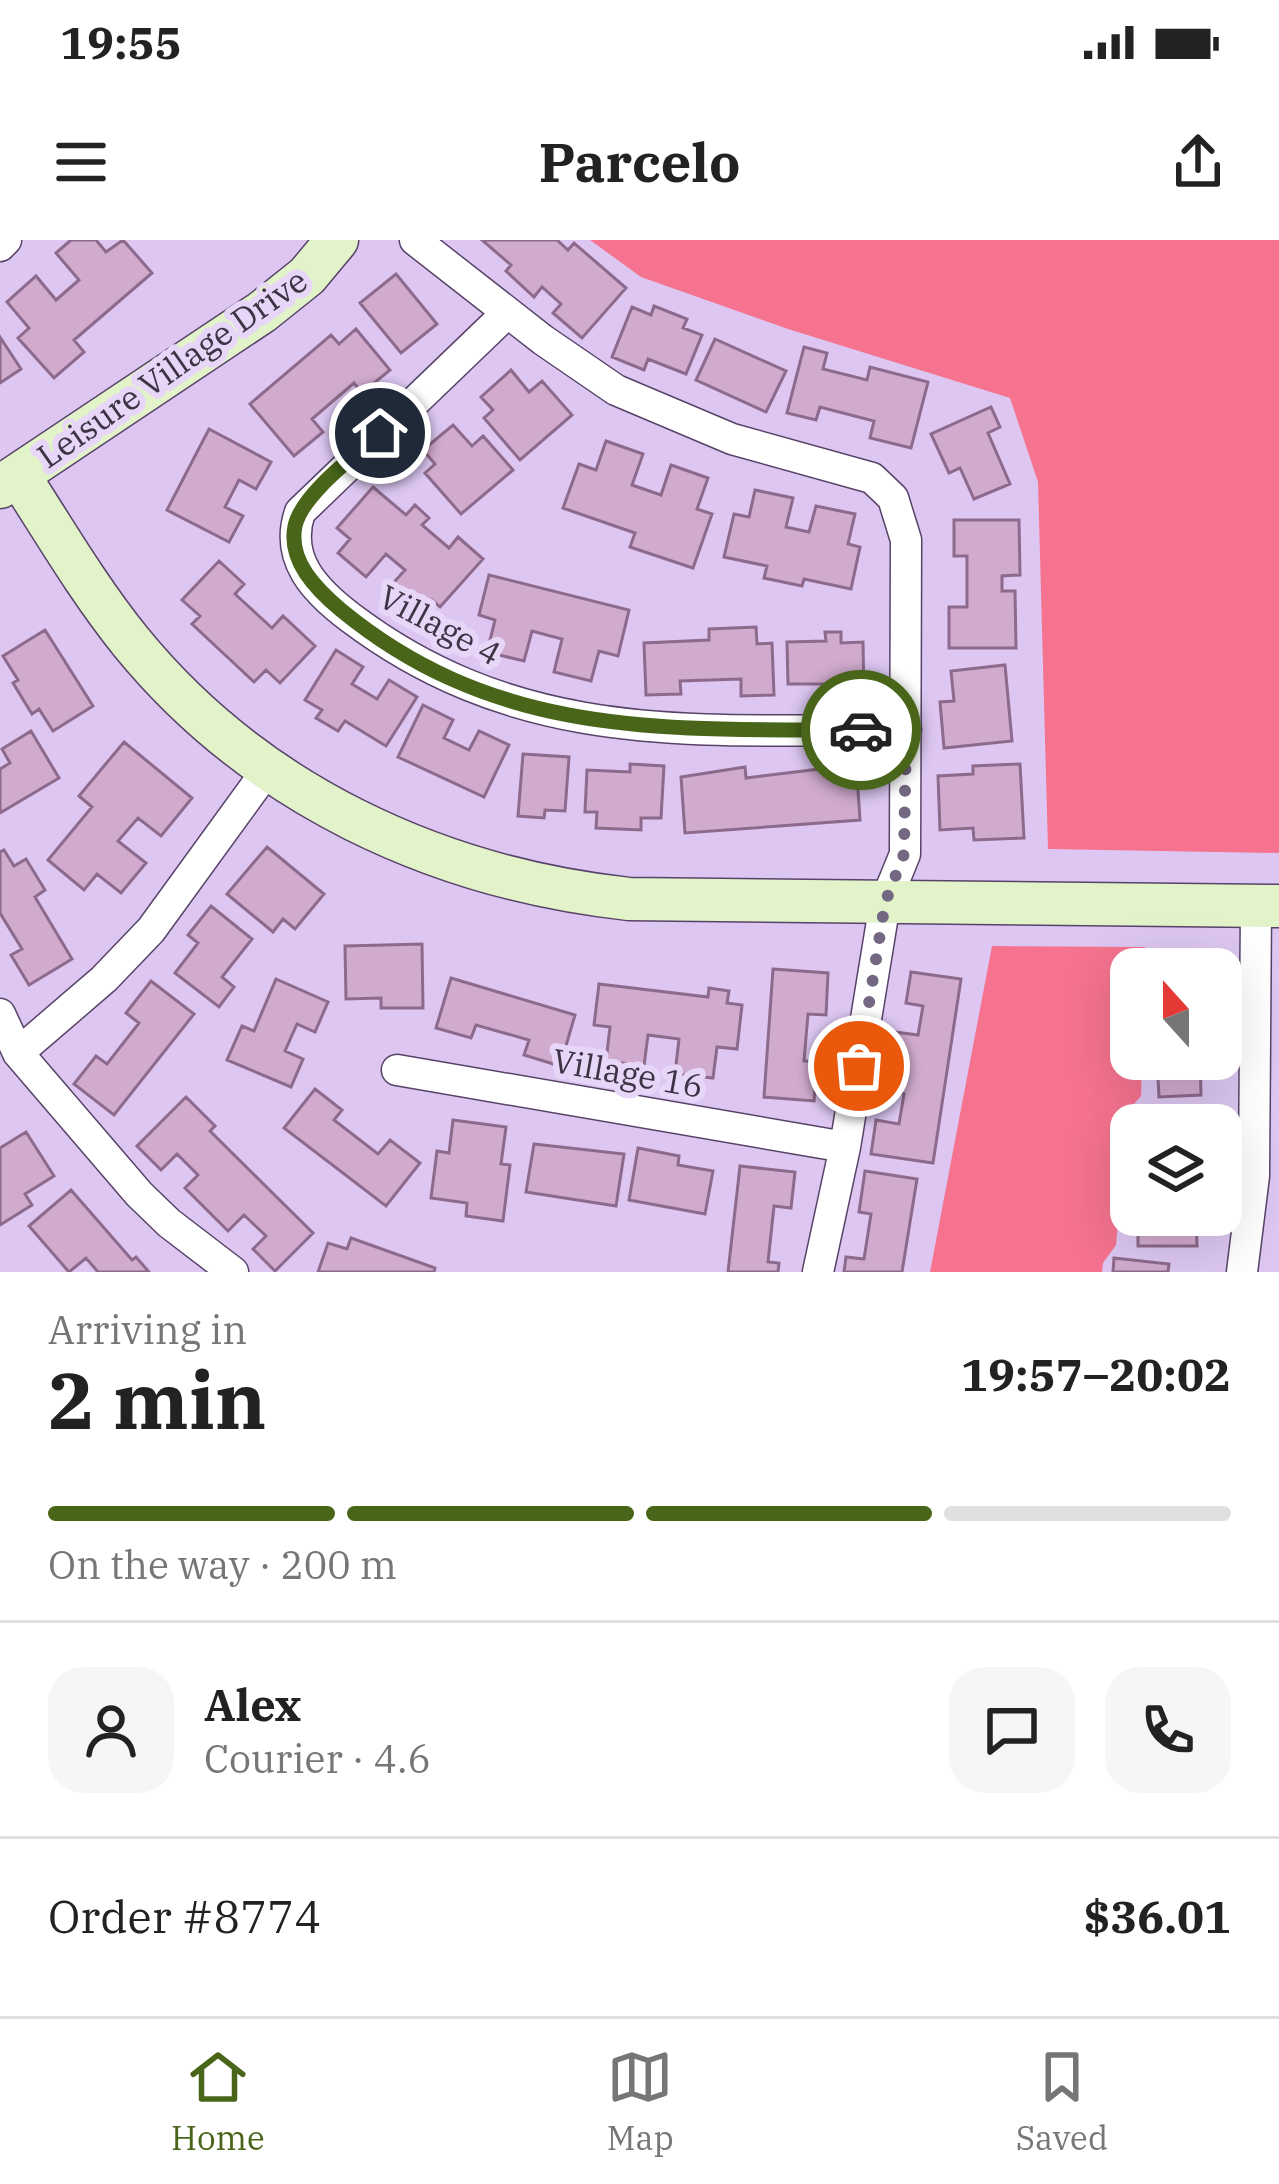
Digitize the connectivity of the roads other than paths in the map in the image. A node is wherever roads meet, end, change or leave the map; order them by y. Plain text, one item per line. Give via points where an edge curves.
1 (337, 240) edge
2 (415, 240) edge
3 (507, 313) junction
4 (9, 481) edge
5 (906, 730) junction
6 (268, 769) junction
7 (885, 903) junction
8 (1267, 906) edge
9 (0, 1014) edge
10 (18, 1053) junction
11 (398, 1070) dead end
12 (1267, 1097) edge
13 (845, 1147) junction
14 (233, 1272) edge
15 (818, 1272) edge
16 (1242, 1272) edge

1 - 4 street, Leisure Village Drive via 262,312
2 - 3 street
3 - 5 street via 616,390 668,415 860,472 884,487 906,540
3 - 5 street, Village 4 via 300,512 295,546 327,598 430,668 556,715 652,728
4 - 6 street via 130,641 199,714
5 - 7 street via 904,854
6 - 7 street via 373,831 518,882 628,899
6 - 10 street via 152,930
7 - 8 street
7 - 13 street
8 - 12 street
9 - 10 street
10 - 14 street via 139,1194
11 - 13 street, Village 16
12 - 16 street
13 - 15 street

